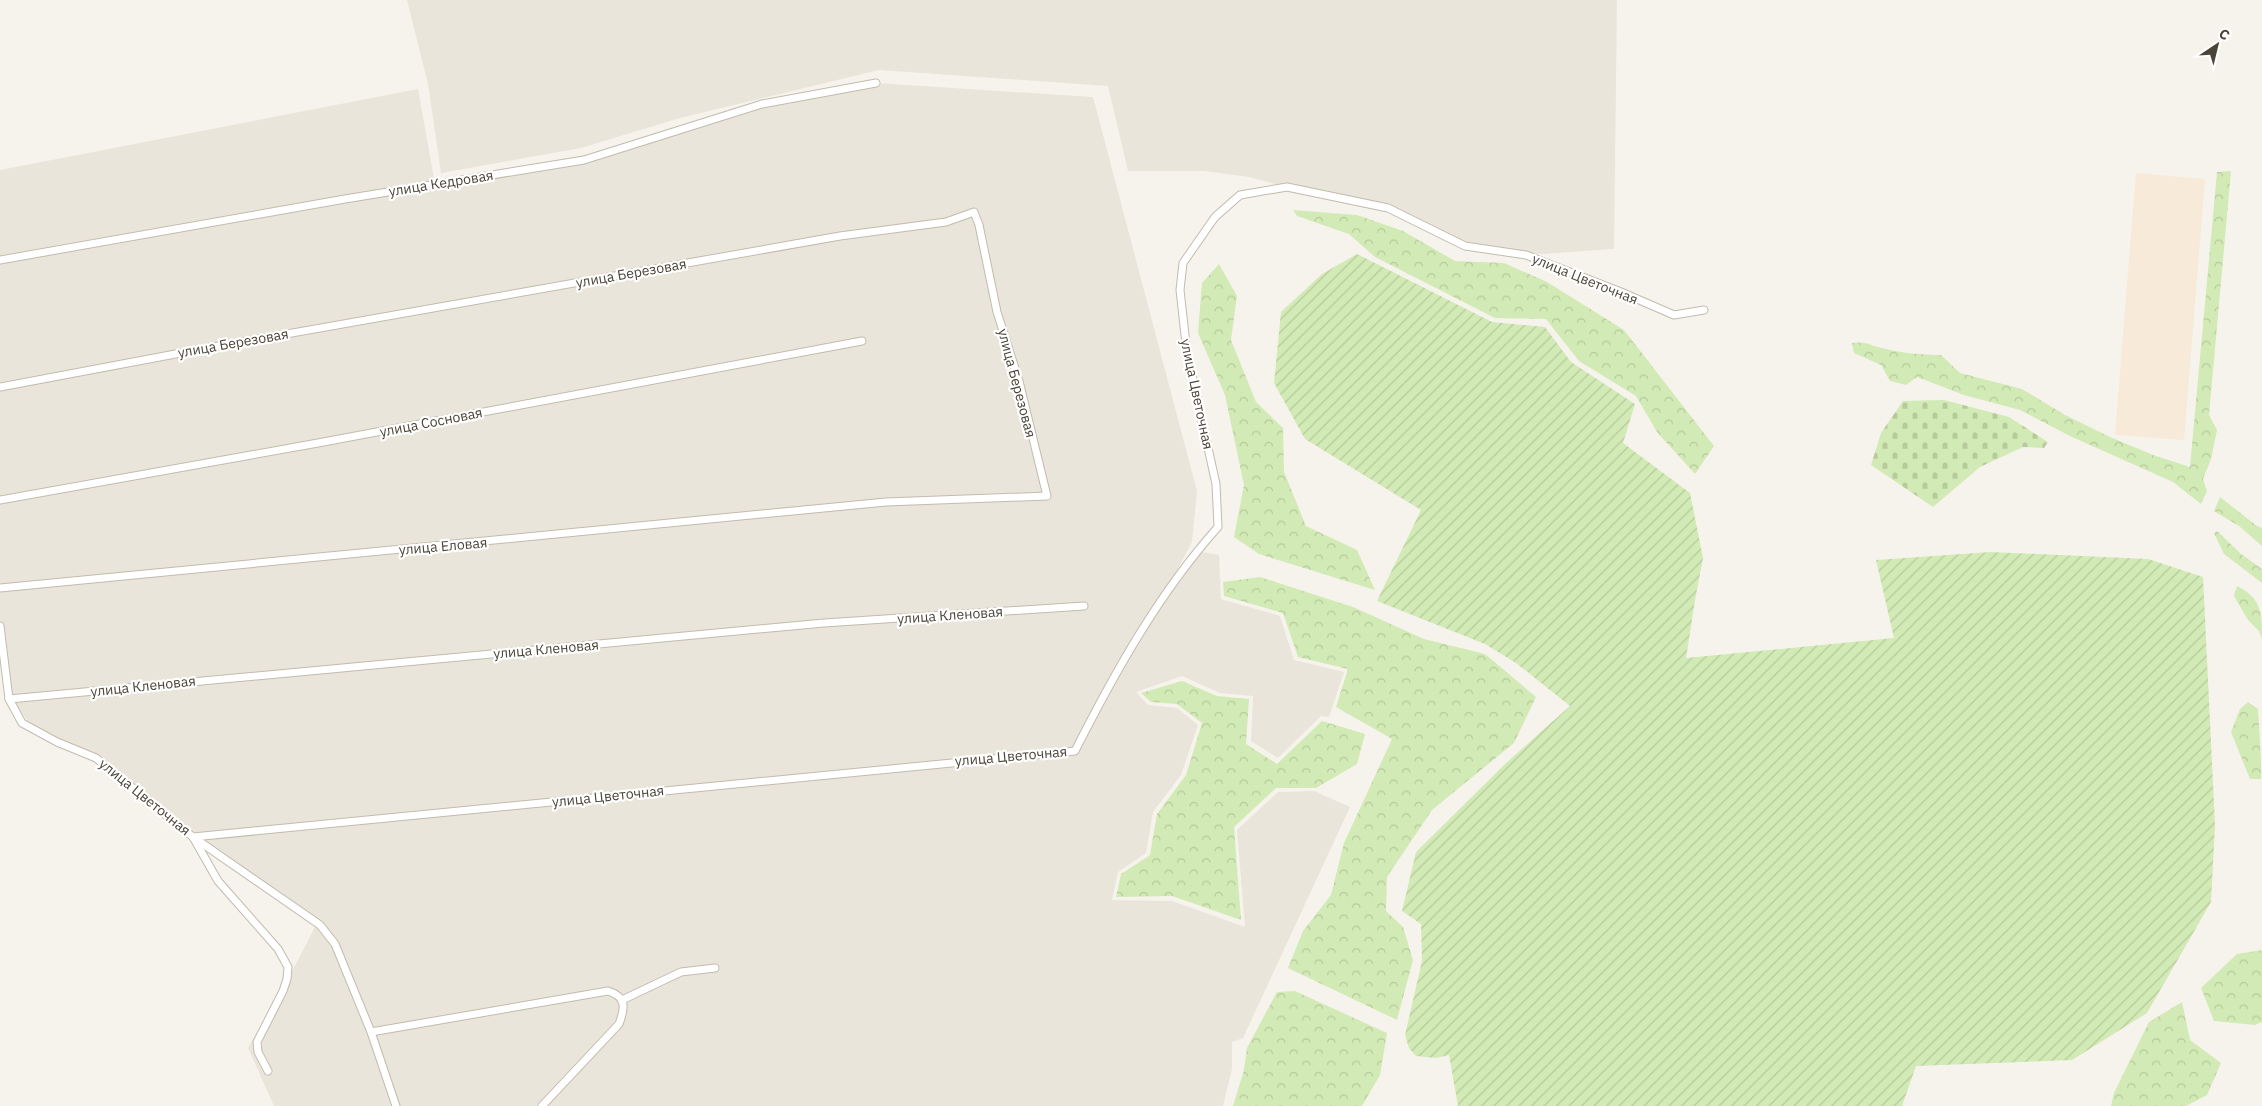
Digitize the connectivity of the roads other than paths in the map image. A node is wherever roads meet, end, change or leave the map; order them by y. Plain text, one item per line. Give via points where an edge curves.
1 (876, 83) dead end
2 (0, 260) edge
3 (1704, 310) dead end
4 (862, 341) dead end
5 (0, 387) edge
6 (1047, 496) joint
7 (0, 500) edge
8 (0, 588) edge
9 (1084, 606) dead end
10 (0, 626) edge
11 (9, 700) junction
12 (193, 837) junction
13 (715, 968) dead end
14 (622, 1000) junction
15 (371, 1032) junction
16 (268, 1072) dead end
17 (396, 1106) edge
18 (542, 1106) edge

1 - 2 street, улица Кедровая via 762,104 584,160
3 - 12 street, улица Цветочная via 1674,315 1526,255 1465,246 1388,208 1287,187 1240,195 1215,216 1183,263 1180,290 1187,353 1216,484 1218,527 1165,596 1106,689 1075,751
4 - 7 street, улица Сосновая
5 - 6 street, улица Березовая via 840,236 946,222 974,212 997,312 1019,382
6 - 8 street, улица Еловая via 886,502
9 - 11 street, улица Кленовая via 824,623
10 - 11 street
11 - 12 street, улица Цветочная via 22,723 96,758
12 - 15 street via 329,934
12 - 16 street via 218,881 278,949 288,966 282,991 257,1042 258,1052
13 - 14 street via 682,972
14 - 15 street via 608,992
14 - 18 street via 624,1012 619,1024
15 - 17 street

